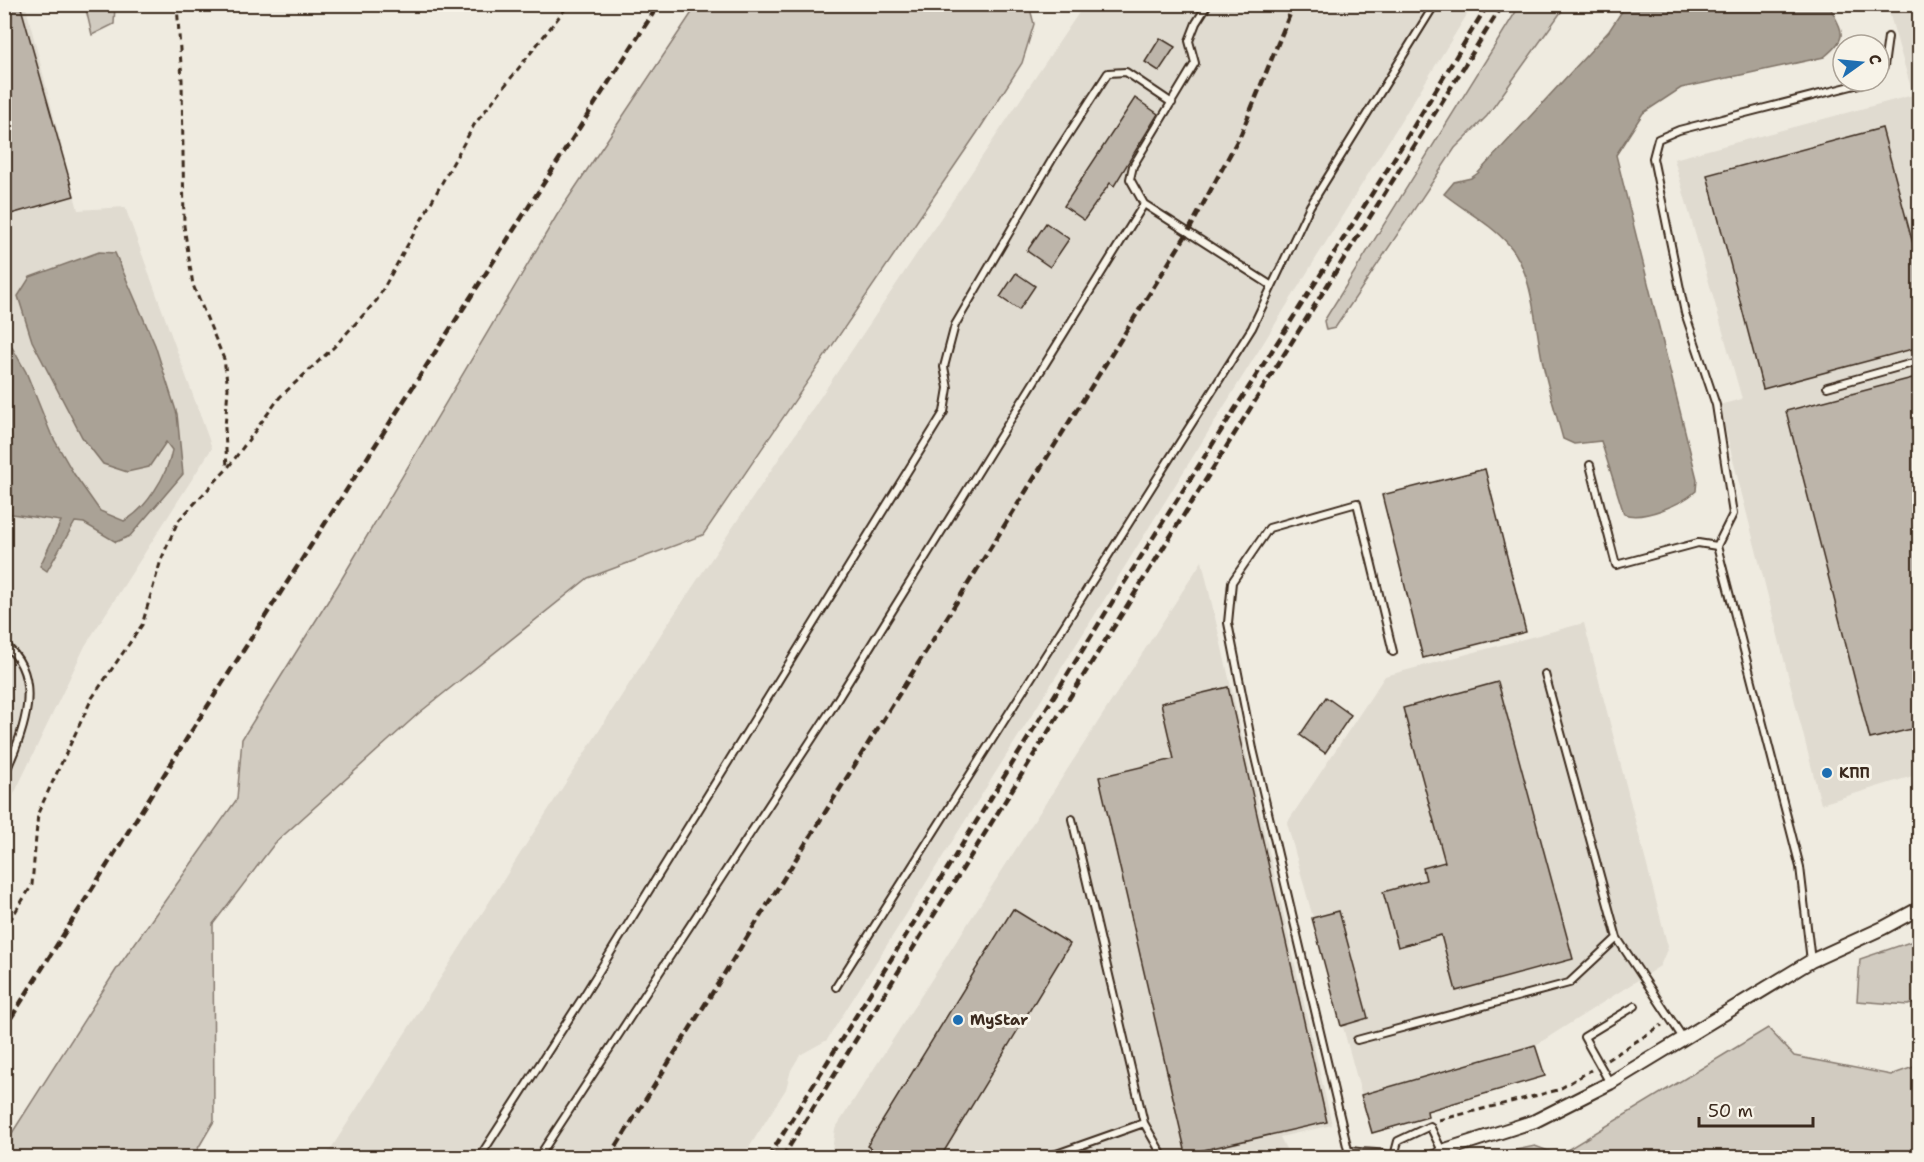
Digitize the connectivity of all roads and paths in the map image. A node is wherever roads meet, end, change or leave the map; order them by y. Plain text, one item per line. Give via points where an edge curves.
1 (177, 4) edge
2 (569, 4) edge
3 (1208, 4) edge
4 (1435, 4) edge
5 (1831, 91) edge
6 (1172, 104) junction
7 (1144, 204) junction
8 (1272, 286) junction
9 (1920, 361) edge
10 (1827, 387) dead end
11 (1590, 465) dead end
12 (227, 468) junction
13 (1718, 546) junction
14 (4, 644) edge
15 (1393, 652) dead end
16 (1545, 674) dead end
17 (4, 775) edge
18 (1072, 819) dead end
19 (1920, 908) edge
20 (4, 930) edge
21 (1617, 938) junction
22 (1811, 961) junction
23 (836, 987) dead end
24 (1635, 1006) dead end
25 (1671, 1020) junction
26 (1683, 1039) junction
27 (1357, 1040) dead end
28 (1600, 1064) junction
29 (1610, 1083) junction
30 (1144, 1123) junction
31 (1430, 1126) junction
32 (1442, 1151) junction
33 (1394, 1157) edge
34 (478, 1158) edge
35 (538, 1158) edge
36 (1045, 1158) edge
37 (1164, 1158) edge
38 (1424, 1158) edge

1 - 12 path via 184,226 194,285 224,359 228,388
2 - 12 path via 474,125 377,300 280,397
3 - 6 lane via 1189,41 1195,63
4 - 8 lane via 1310,206
5 - 13 lane via 1679,130 1658,139 1653,158 1685,314 1716,405 1733,514
6 - 7 lane via 1133,166 1130,179
6 - 34 lane via 1126,72 1108,73 955,325 944,367 948,388 944,412 623,934
7 - 8 lane
7 - 35 lane via 829,713
8 - 23 lane via 1252,328
9 - 10 lane
11 - 13 lane via 1616,565 1698,543
12 - 20 path via 178,521 161,560 142,625 92,698 38,813 32,885
13 - 22 lane via 1800,867
14 - 17 lane via 17,654 27,680 27,718
15 - 33 lane via 1357,503 1269,528 1232,582 1228,623 1251,738 1348,1150 1361,1154 1376,1151
16 - 21 lane
18 - 30 lane
19 - 22 street
21 - 25 lane
21 - 27 lane via 1569,983
22 - 26 street
24 - 28 lane via 1584,1037
25 - 26 lane
25 - 28 path
26 - 29 street
28 - 29 lane
28 - 31 path via 1558,1090 1439,1120
29 - 32 street via 1535,1122
30 - 36 lane
30 - 37 lane
31 - 32 lane
31 - 33 lane via 1398,1141
32 - 38 lane

